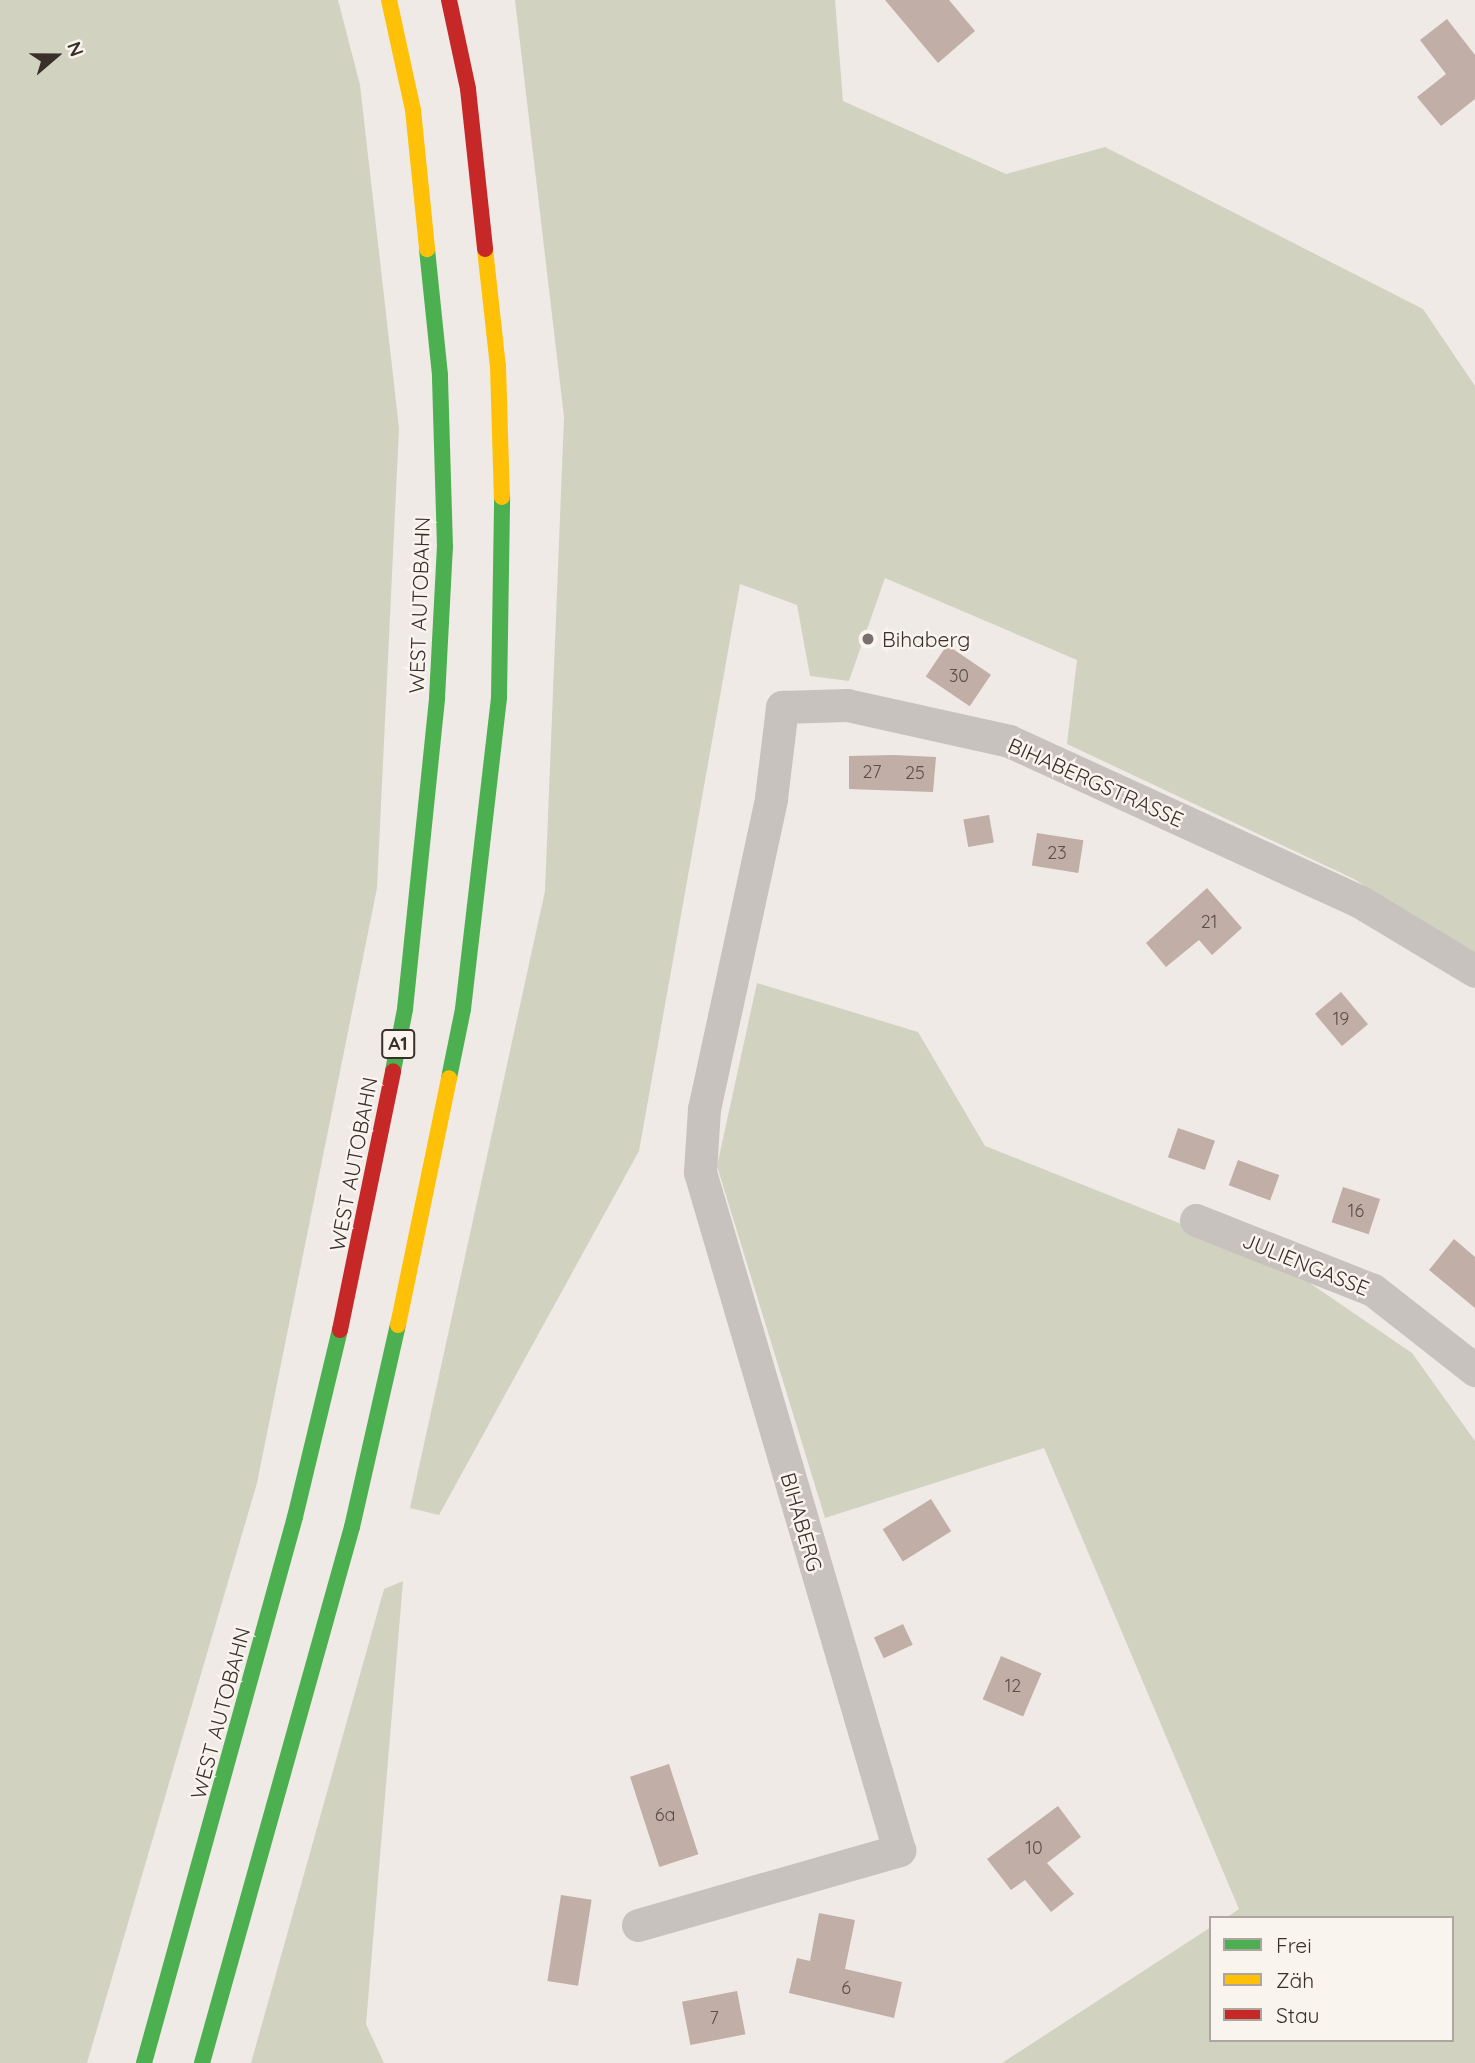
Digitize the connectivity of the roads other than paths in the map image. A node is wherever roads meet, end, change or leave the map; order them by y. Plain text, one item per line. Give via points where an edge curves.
1 (389, 0) edge
2 (449, 0) edge
3 (745, 928) joint
4 (1475, 971) edge
5 (1196, 1220) dead end
6 (1475, 1370) edge
7 (638, 1925) dead end
8 (144, 2063) edge
9 (202, 2063) edge

1 - 8 highway, WEST AUTOBAHN / A1 via 413,110 440,374 445,547 438,698 405,1009 355,1266 295,1517
2 - 9 highway via 468,89 498,366 503,539 499,697 463,1009 411,1269 352,1527
3 - 4 street, BIHABERGSTRASSE via 771,799 782,707 847,705 1009,741 1359,901
3 - 7 street, BIHABERG via 704,1109 700,1172 900,1850
5 - 6 street, JULIENGASSE via 1373,1290

